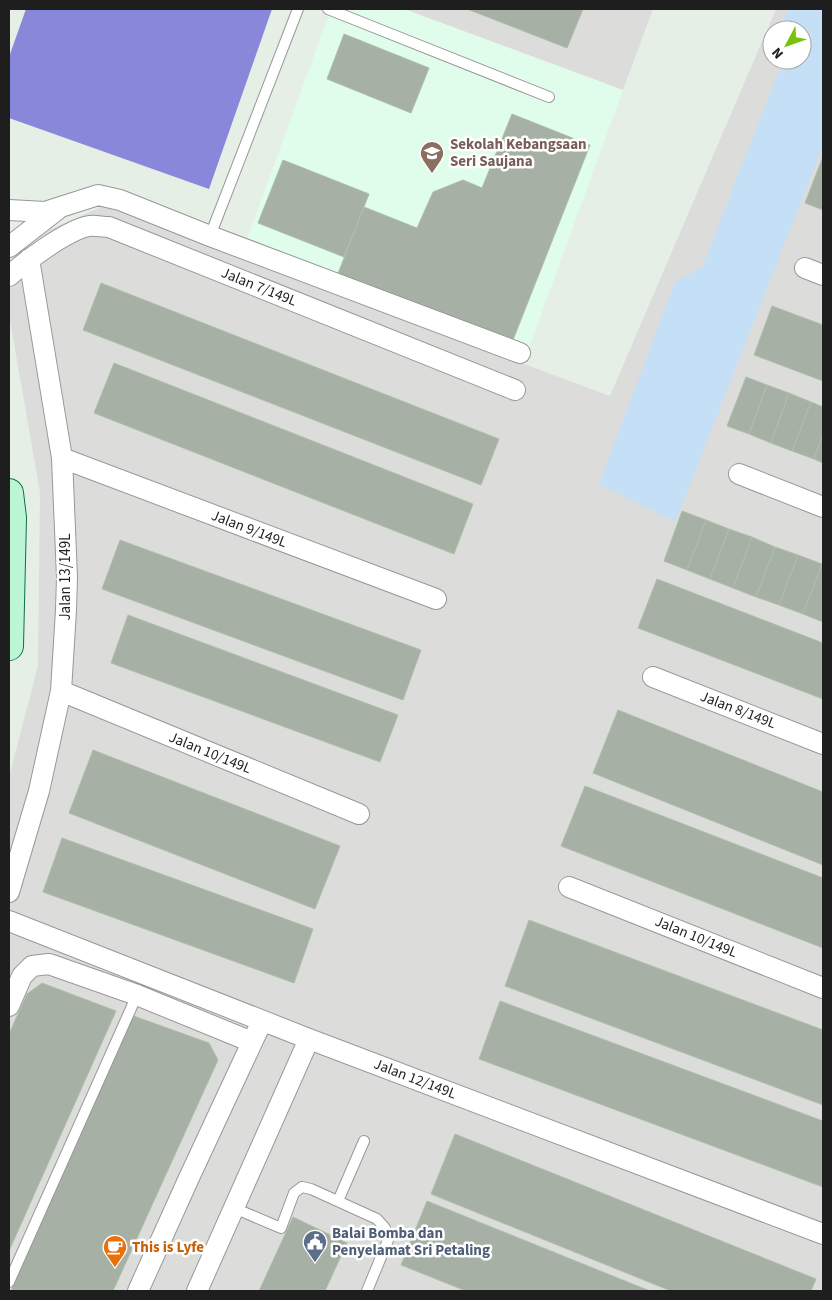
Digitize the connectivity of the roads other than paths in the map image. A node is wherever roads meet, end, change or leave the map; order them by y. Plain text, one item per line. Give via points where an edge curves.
1 (298, 9) edge
2 (328, 9) edge
3 (549, 97) dead end
4 (62, 206) junction
5 (9, 210) edge
6 (210, 236) junction
7 (9, 247) edge
8 (29, 259) junction
9 (9, 276) edge
10 (520, 353) dead end
11 (515, 390) dead end
12 (62, 458) junction
13 (739, 474) dead end
14 (9, 493) edge
15 (823, 507) edge
16 (436, 600) dead end
17 (9, 646) edge
18 (653, 677) dead end
19 (61, 691) junction
20 (823, 744) edge
21 (359, 814) dead end
22 (569, 886) dead end
23 (9, 892) edge
24 (9, 921) edge
25 (823, 988) edge
26 (137, 995) junction
27 (9, 1006) edge
28 (262, 1021) junction
29 (309, 1039) junction
30 (252, 1042) junction
31 (364, 1141) dead end
32 (338, 1201) junction
33 (234, 1208) junction
34 (823, 1234) edge
35 (9, 1282) edge
36 (138, 1291) edge
37 (197, 1291) edge
38 (367, 1291) edge

1 - 6 lane
2 - 3 lane
4 - 5 street via 45,212
4 - 6 street via 98,195 120,200
4 - 7 street
6 - 10 street
8 - 9 street, Jalan 7/149L
8 - 11 street, Jalan 7/149L via 73,232 89,226 109,227
8 - 12 street, Jalan 13/149L
12 - 16 street, Jalan 9/149L
12 - 19 street, Jalan 13/149L via 67,577
13 - 15 street
14 - 17 main road via 12,518
18 - 20 street, Jalan 8/149L
19 - 21 street, Jalan 10/149L
19 - 23 street, Jalan 13/149L via 39,791
22 - 25 street, Jalan 10/149L
24 - 28 street, Jalan 12/149L
26 - 27 street via 48,964 32,966 22,976
26 - 30 street
26 - 35 lane
28 - 29 street, Jalan 12/149L
28 - 30 street
29 - 33 street
29 - 34 street, Jalan 12/149L
30 - 36 street
31 - 32 lane
32 - 33 lane via 302,1188 294,1193 281,1228
32 - 38 lane via 377,1218 385,1228 388,1240
33 - 37 street

